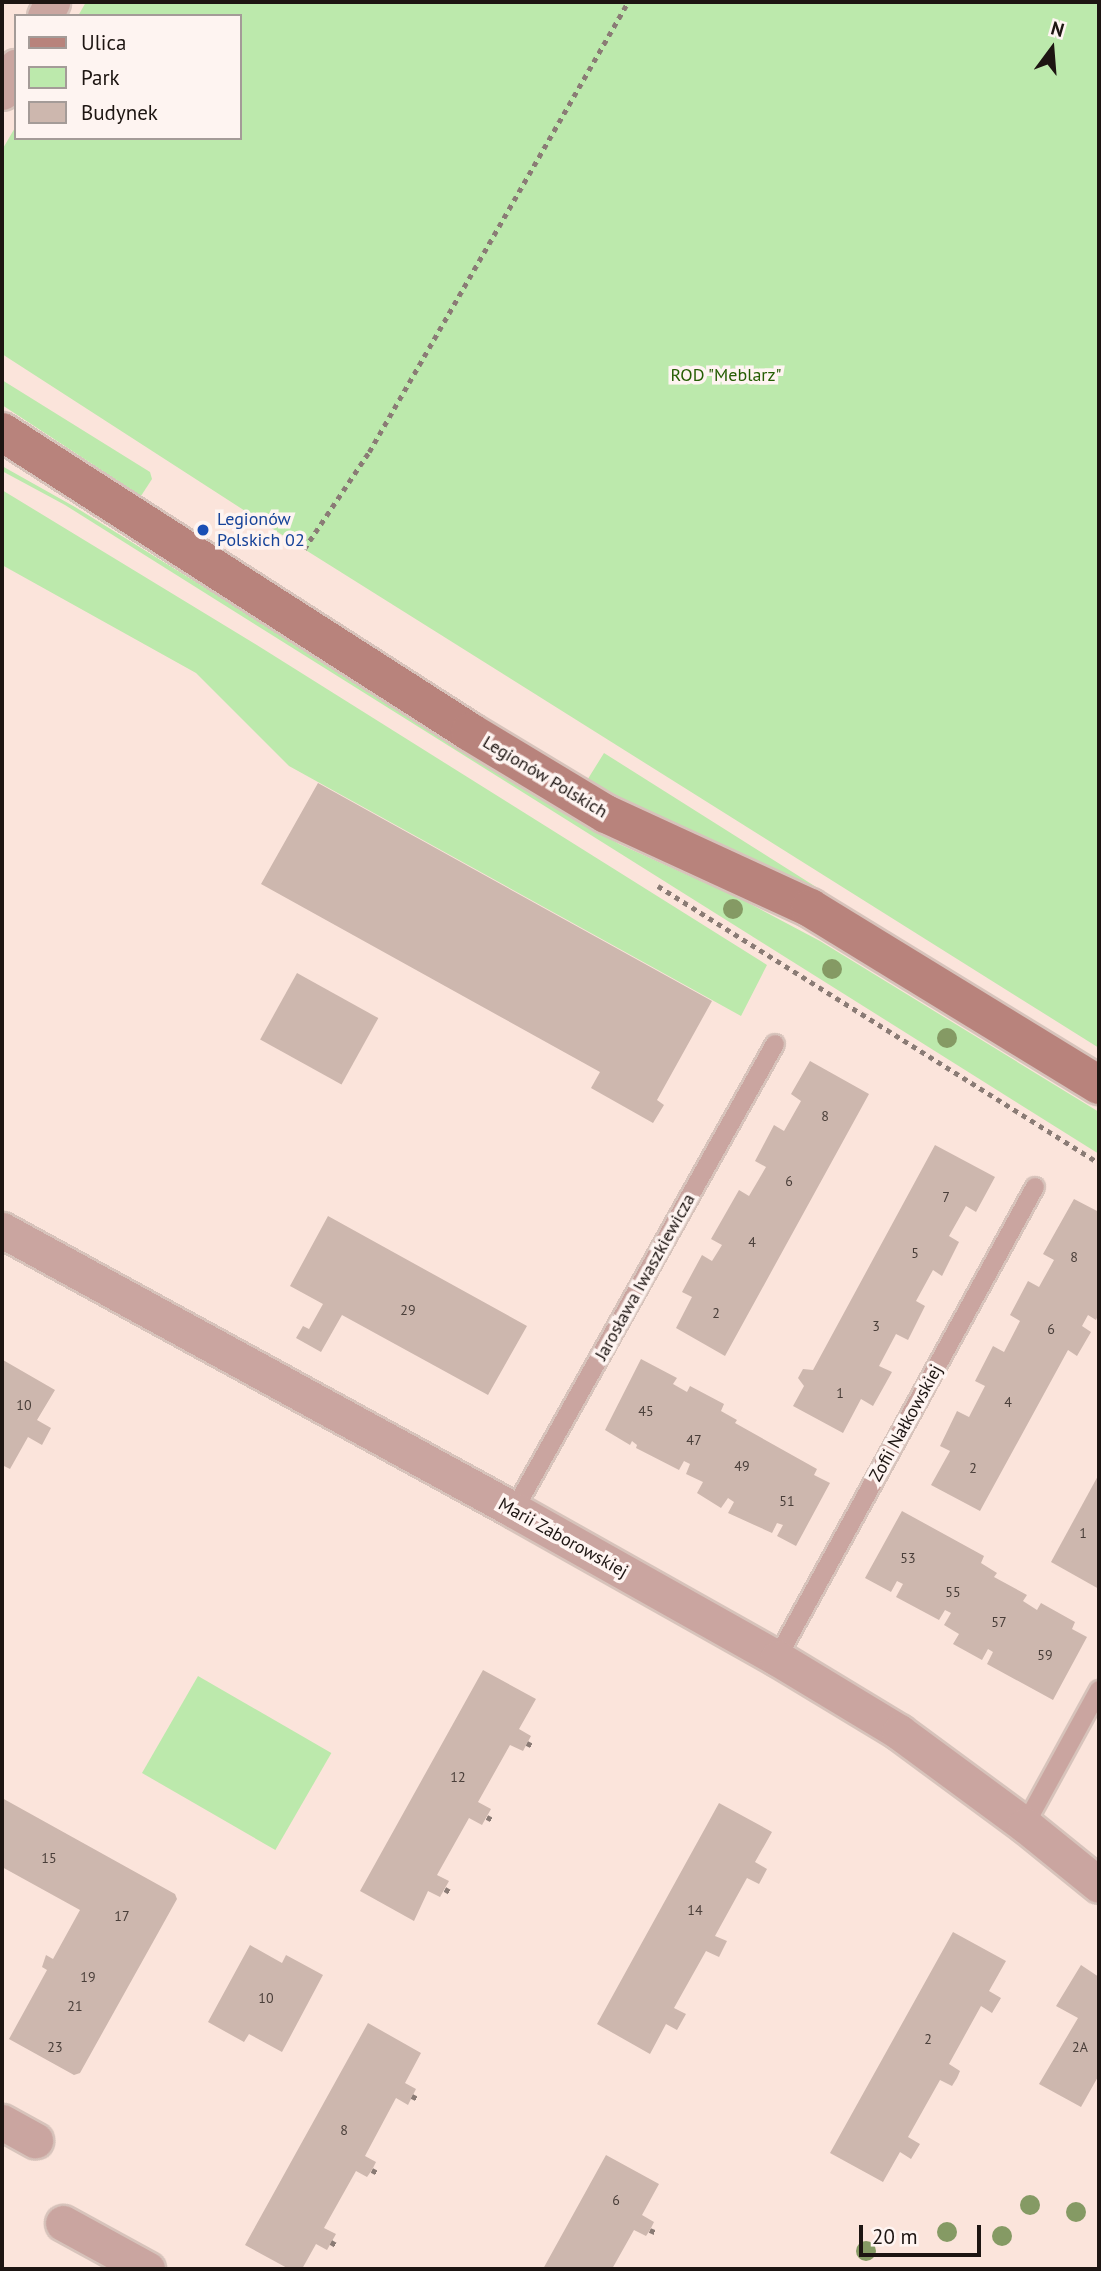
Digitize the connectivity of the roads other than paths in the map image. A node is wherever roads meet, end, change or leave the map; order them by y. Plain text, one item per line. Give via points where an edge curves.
1 (14, 71) edge
2 (2, 92) edge
3 (4, 435) edge
4 (775, 1044) dead end
5 (1099, 1085) edge
6 (1035, 1188) dead end
7 (2, 1230) edge
8 (514, 1510) junction
9 (777, 1658) junction
10 (1099, 1690) edge
11 (1025, 1825) junction
12 (1099, 1885) edge
13 (2, 2122) edge
14 (35, 2140) dead end
15 (63, 2223) dead end
16 (147, 2269) edge

1 - 2 street
3 - 5 street, Legionów Polskich via 606,814 821,914
4 - 8 lane, Jarosława Iwaszkiewicza
6 - 9 lane, Zofii Nałkowskiej
7 - 8 street, Marii Zaborowskiej
8 - 9 street, Marii Zaborowskiej
9 - 11 street, Marii Zaborowskiej via 899,1732
10 - 11 lane
11 - 12 street, Marii Zaborowskiej
13 - 14 street
15 - 16 street

